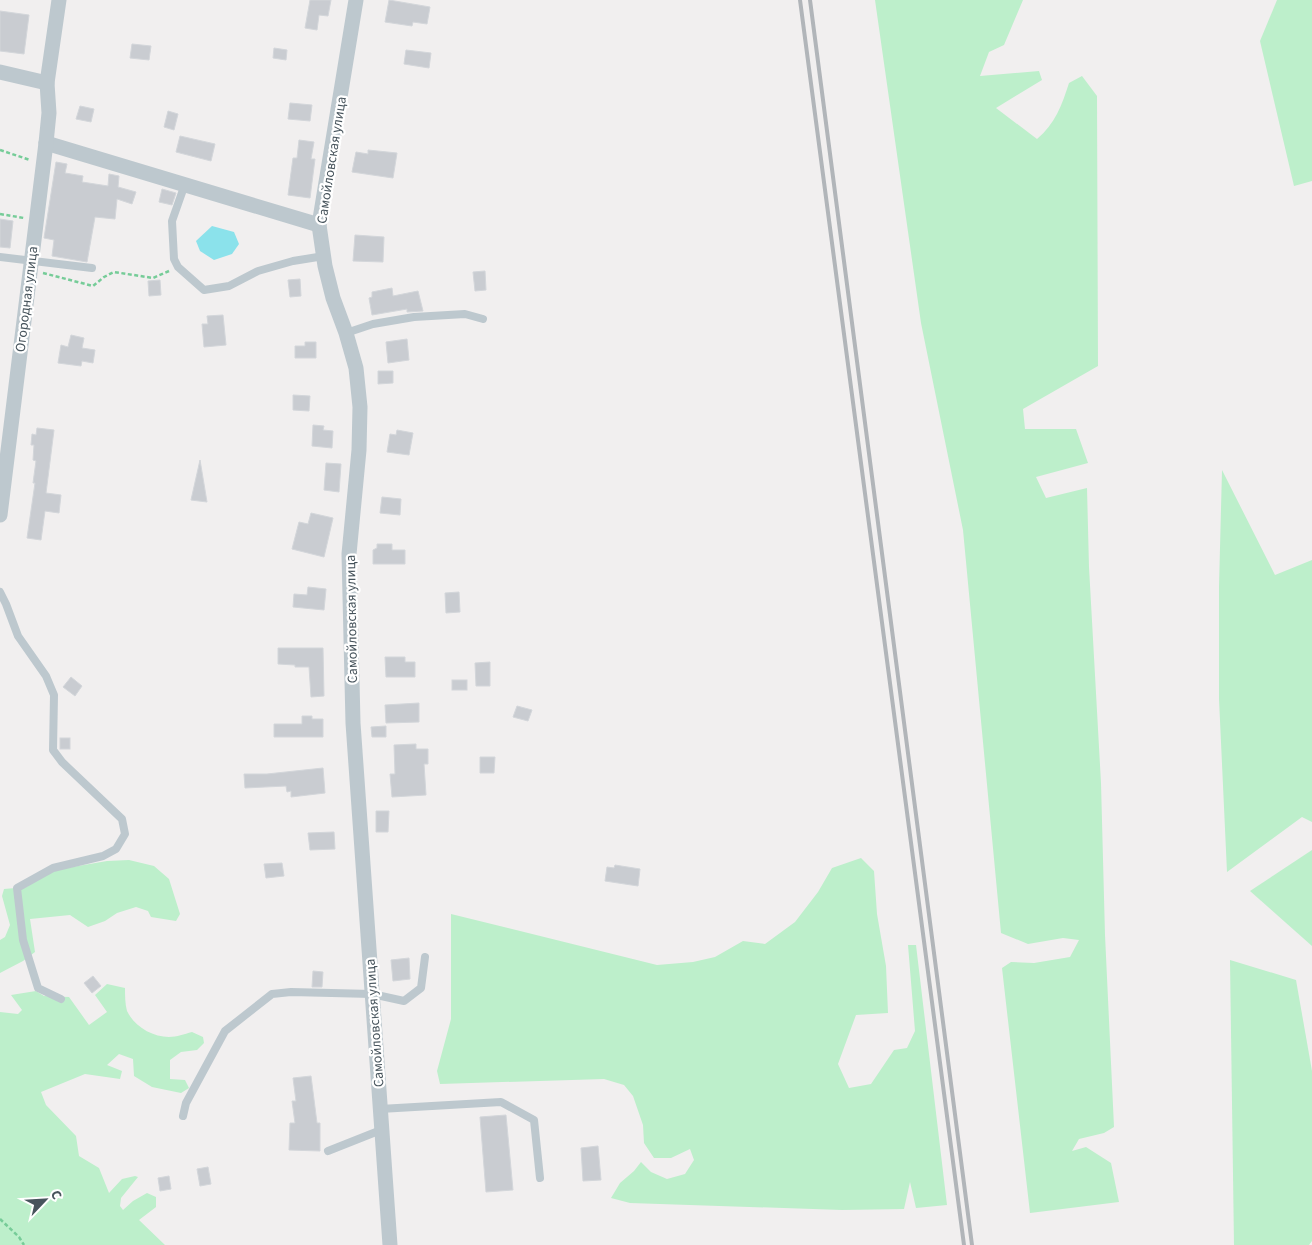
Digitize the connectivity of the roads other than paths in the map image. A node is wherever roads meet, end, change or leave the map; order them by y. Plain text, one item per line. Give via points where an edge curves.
1 (59, 0) edge
2 (356, 0) edge
3 (0, 72) edge
4 (47, 83) junction
5 (46, 143) junction
6 (186, 184) junction
7 (320, 225) junction
8 (324, 256) junction
9 (0, 257) edge
10 (30, 264) junction
11 (92, 268) dead end
12 (483, 319) dead end
13 (346, 333) junction
14 (0, 515) edge
15 (0, 592) edge
16 (424, 957) dead end
17 (372, 994) junction
18 (61, 999) dead end
19 (380, 1109) junction
20 (183, 1116) dead end
21 (381, 1130) junction
22 (328, 1151) dead end
23 (540, 1178) dead end
24 (390, 1245) edge

1 - 4 street, Огородная улица
2 - 7 street, Самойловская улица
3 - 4 street
4 - 5 street, Огородная улица
5 - 6 street
5 - 10 street, Огородная улица
6 - 7 street
6 - 8 lane via 172,221 174,259 178,267 204,290 229,286 293,260
7 - 8 street, Самойловская улица
8 - 13 street, Самойловская улица
9 - 10 lane
10 - 11 lane
10 - 14 street, Огородная улица
12 - 13 lane via 465,314 414,317 372,324
13 - 17 street, Самойловская улица via 356,368 360,407 349,554 353,723
15 - 18 lane via 18,636 46,676 54,695 54,750 62,762 122,819 125,834 116,849 103,856 54,868 17,888 23,940 38,988
16 - 17 lane via 421,988 404,1001
17 - 19 street, Самойловская улица
17 - 20 lane via 272,994 224,1031 186,1103
19 - 21 street, Самойловская улица
19 - 23 lane via 501,1102 534,1120
21 - 22 lane
21 - 24 street, Самойловская улица

